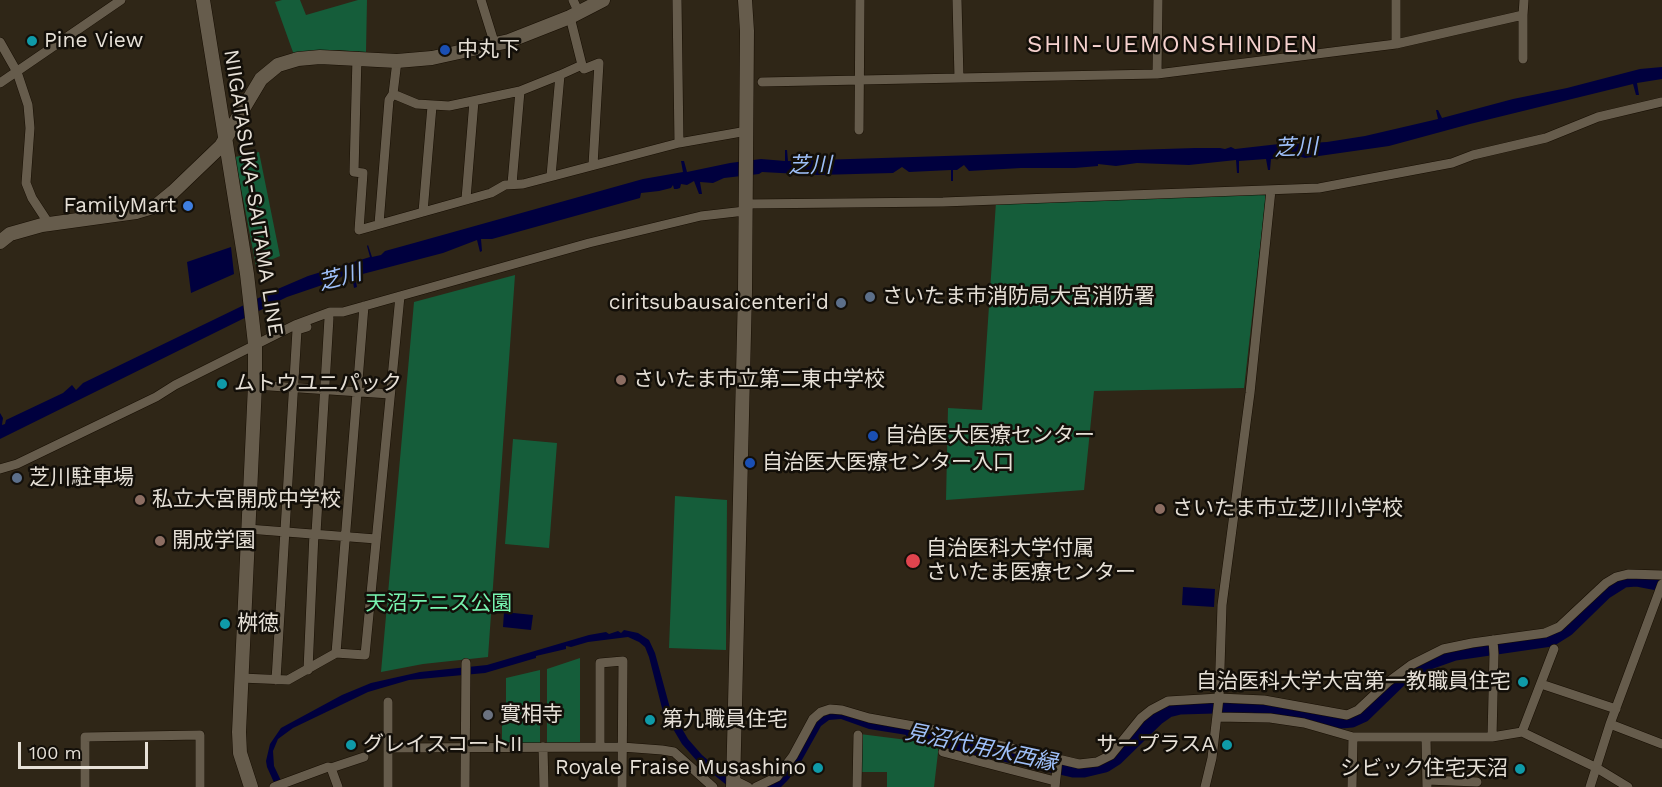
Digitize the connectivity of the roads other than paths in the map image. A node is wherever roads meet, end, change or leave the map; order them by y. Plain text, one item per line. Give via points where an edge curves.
1 (121, 0) edge
2 (203, 0) edge
3 (482, 0) edge
4 (603, 0) edge
5 (677, 0) edge
6 (745, 0) edge
7 (860, 0) edge
8 (957, 0) edge
9 (1158, 0) edge
10 (1396, 0) edge
11 (1524, 0) edge
12 (109, 4) edge
13 (574, 10) edge
14 (1523, 15) junction
15 (0, 42) edge
16 (1396, 44) junction
17 (495, 45) junction
18 (357, 57) junction
19 (1523, 59) dead end
20 (397, 61) junction
21 (581, 65) junction
22 (17, 72) junction
23 (1157, 74) junction
24 (560, 75) junction
25 (959, 78) junction
26 (860, 80) junction
27 (762, 82) dead end
28 (0, 83) edge
29 (520, 91) junction
30 (393, 94) junction
31 (474, 102) junction
32 (1662, 102) edge
33 (432, 106) junction
34 (859, 130) dead end
35 (747, 135) junction
36 (225, 138) junction
37 (679, 143) junction
38 (592, 165) junction
39 (551, 176) junction
40 (512, 184) junction
41 (1271, 190) junction
42 (466, 199) junction
43 (745, 204) junction
44 (423, 212) junction
45 (49, 224) junction
46 (380, 224) junction
47 (0, 242) edge
48 (400, 296) junction
49 (364, 306) junction
50 (343, 312) junction
51 (329, 318) junction
52 (255, 341) junction
53 (255, 385) junction
54 (292, 387) junction
55 (325, 389) junction
56 (357, 392) junction
57 (390, 394) junction
58 (0, 470) edge
59 (248, 529) junction
60 (284, 531) junction
61 (315, 533) junction
62 (345, 536) junction
63 (376, 539) junction
64 (1662, 575) edge
65 (1661, 588) edge
66 (1493, 640) junction
67 (1554, 649) dead end
68 (336, 653) junction
69 (466, 663) dead end
70 (308, 670) junction
71 (241, 678) junction
72 (276, 680) junction
73 (1541, 684) junction
74 (1219, 698) junction
75 (388, 702) dead end
76 (1616, 709) junction
77 (1217, 717) junction
78 (1610, 724) junction
79 (1522, 732) junction
80 (858, 735) dead end
81 (1353, 737) junction
82 (1492, 737) junction
83 (1426, 738) junction
84 (1662, 744) edge
85 (465, 747) junction
86 (543, 747) junction
87 (600, 747) junction
88 (622, 747) junction
89 (387, 748) junction
90 (944, 752) dead end
91 (364, 757) dead end
92 (1058, 759) junction
93 (1595, 767) junction
94 (331, 768) junction
95 (734, 782) edge
96 (1055, 782) edge
97 (1477, 782) dead end
98 (1427, 784) edge
99 (85, 787) edge
100 (200, 787) edge
101 (251, 787) edge
102 (275, 787) edge
103 (338, 787) edge
104 (388, 787) edge
105 (465, 787) edge
106 (544, 787) edge
107 (622, 787) edge
108 (713, 787) edge
109 (748, 787) edge
110 (756, 787) edge
111 (857, 787) edge
112 (1205, 787) edge
113 (1352, 787) edge
114 (1590, 787) edge
115 (1628, 787) edge

1 - 12 street
2 - 36 street, NIIGATASUKA-SAITAMA LINE
3 - 17 street
4 - 13 street
5 - 37 street
6 - 35 street
7 - 26 street
8 - 25 street
9 - 23 street
10 - 16 street
11 - 14 street
12 - 22 street
13 - 17 street via 534,32
13 - 21 street
14 - 16 street
14 - 19 street
15 - 22 street
16 - 23 street
17 - 20 street
18 - 20 street
18 - 36 street via 298,59 278,65 261,79
18 - 46 street via 354,172 363,173 359,231
20 - 30 street
21 - 24 street
21 - 38 street via 584,69 600,63
22 - 28 street
22 - 45 street via 28,105 30,128 26,183
23 - 25 street
24 - 29 street
24 - 39 street
25 - 26 street
26 - 27 street
26 - 34 street
29 - 31 street
29 - 40 street
30 - 33 street
30 - 46 street via 389,100
31 - 33 street
31 - 42 street
32 - 41 street via 1598,117 1546,138 1452,163 1319,188
33 - 44 street
35 - 37 street
35 - 43 street
36 - 45 street via 156,206
36 - 52 street, NIIGATASUKA-SAITAMA LINE
37 - 38 street
38 - 39 street
39 - 40 street
40 - 42 street
41 - 43 street via 943,202
41 - 74 street via 1222,605
42 - 44 street
43 - 48 street
43 - 95 street
44 - 46 street
45 - 47 street via 10,234
48 - 49 street
48 - 57 street
49 - 50 street
49 - 56 street
50 - 51 street
50 - 52 street via 330,312
51 - 54 street via 297,330
51 - 55 street
52 - 53 street, NIIGATASUKA-SAITAMA LINE
52 - 58 street via 156,398
53 - 54 street
53 - 59 street, NIIGATASUKA-SAITAMA LINE
54 - 55 street
54 - 60 street
55 - 56 street
55 - 61 street
56 - 57 street
56 - 62 street
57 - 63 street
59 - 60 street
59 - 71 street, NIIGATASUKA-SAITAMA LINE
60 - 61 street
60 - 72 street
61 - 62 street
61 - 70 street
62 - 63 street
62 - 68 street
63 - 68 street via 365,655
64 - 66 street via 1616,577 1559,627 1545,633
65 - 76 street
66 - 74 street via 1443,649 1411,665 1347,715 1273,701
66 - 82 street
67 - 73 street
68 - 70 street
69 - 85 street
70 - 72 street via 288,680
71 - 72 street
71 - 101 street, NIIGATASUKA-SAITAMA LINE via 240,753
73 - 76 street
73 - 79 street
74 - 77 street
74 - 92 street via 1167,701 1142,718 1111,755 1097,762 1079,764
75 - 89 street
76 - 78 street
77 - 81 street via 1304,723
77 - 112 street
78 - 84 street
78 - 93 street
79 - 82 street
79 - 93 street
80 - 111 street
81 - 83 street
81 - 113 street
82 - 83 street
83 - 98 street
85 - 86 street
85 - 89 street
85 - 105 street
86 - 87 street
86 - 106 street
87 - 88 street
87 - 88 street via 600,663 623,661
88 - 107 street
88 - 108 street via 674,752
89 - 104 street
90 - 96 street
91 - 94 street
92 - 96 street
92 - 110 street via 830,709 813,719 777,777
93 - 114 street
93 - 115 street
94 - 102 street
94 - 103 street
95 - 109 street
97 - 98 street
99 - 100 street via 85,737 200,735

